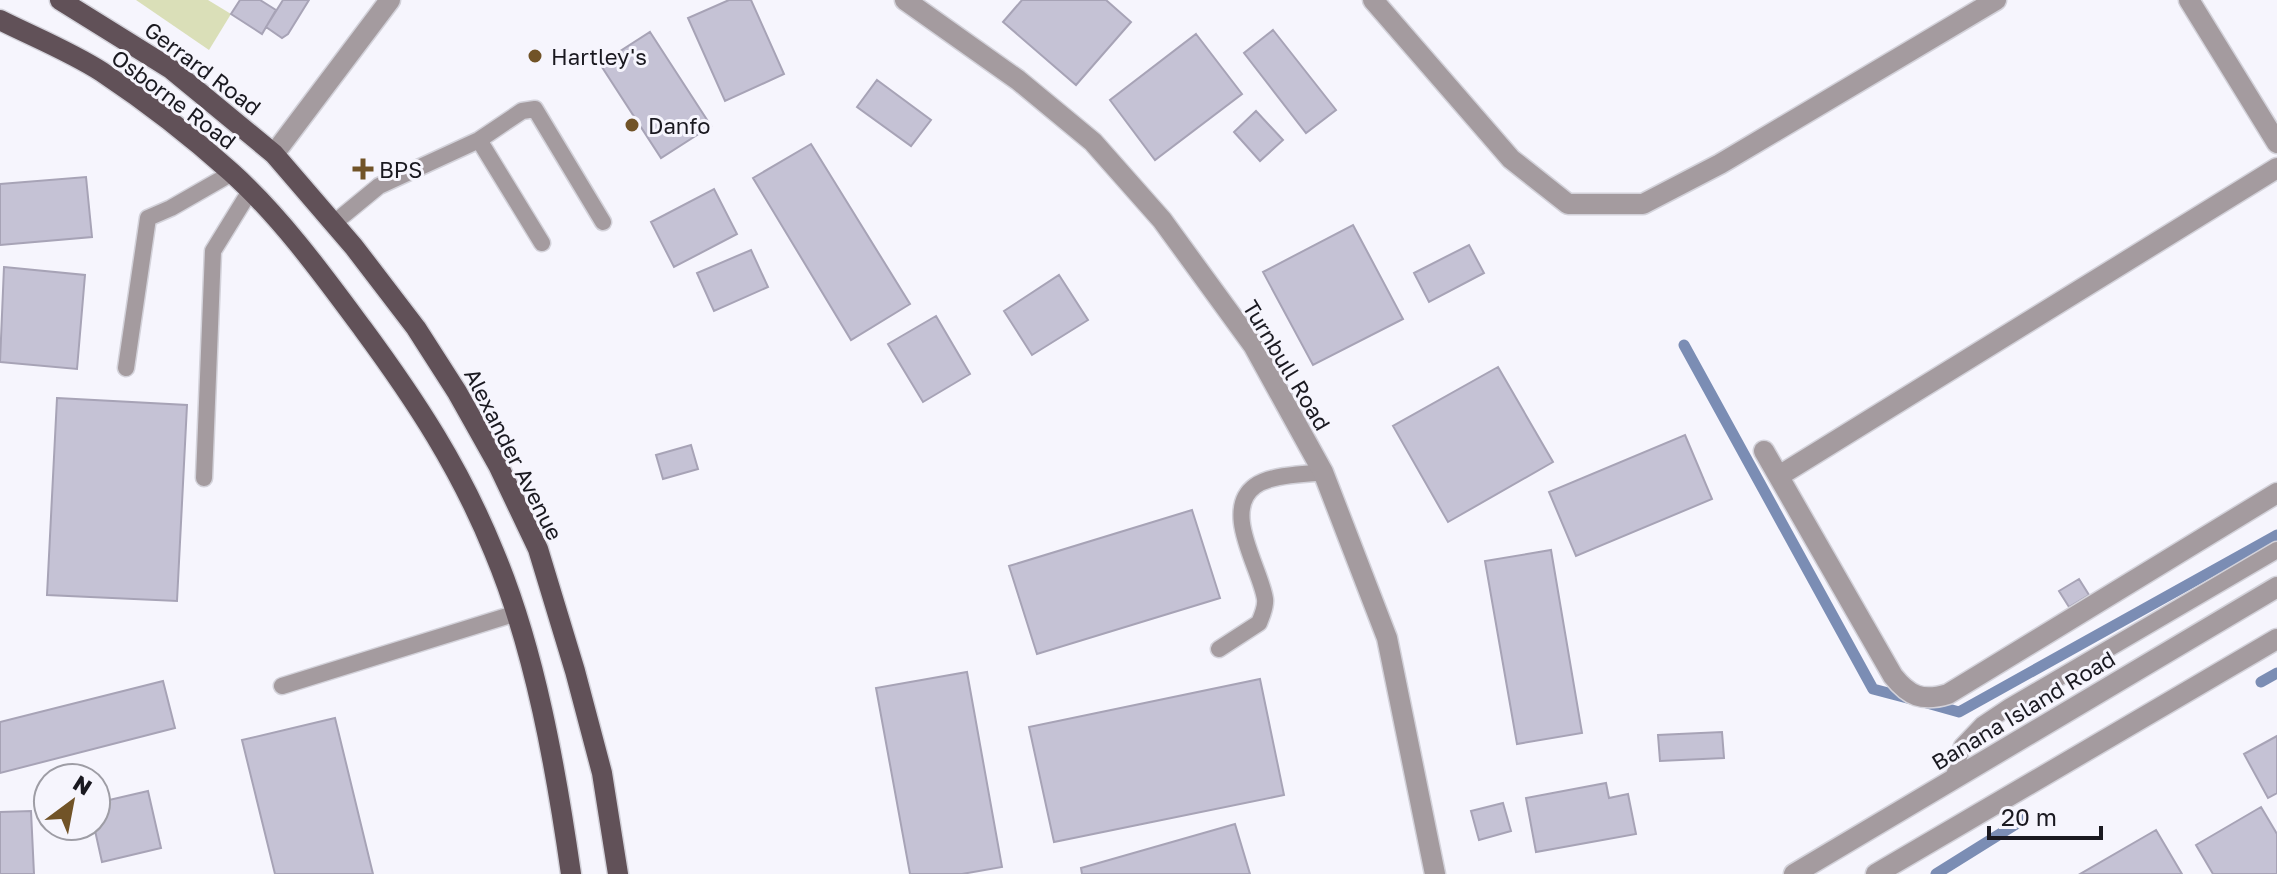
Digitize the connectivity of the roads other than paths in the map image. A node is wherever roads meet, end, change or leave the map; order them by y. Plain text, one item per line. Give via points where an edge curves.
1 (60, 0) edge
2 (390, 0) edge
3 (905, 0) edge
4 (1373, 0) edge
5 (1996, 0) edge
6 (2189, 0) edge
7 (0, 20) edge
8 (479, 140) junction
9 (2277, 143) edge
10 (274, 154) junction
11 (2277, 168) edge
12 (232, 173) junction
13 (250, 191) junction
14 (603, 222) dead end
15 (334, 223) junction
16 (542, 243) dead end
17 (126, 368) dead end
18 (1764, 451) dead end
19 (1323, 472) junction
20 (1779, 476) junction
21 (204, 478) dead end
22 (2277, 493) edge
23 (2277, 550) edge
24 (2277, 587) edge
25 (517, 613) junction
26 (2277, 639) edge
27 (1219, 649) dead end
28 (282, 686) dead end
29 (1953, 780) junction
30 (571, 874) edge
31 (618, 874) edge
32 (1435, 874) edge
33 (1794, 874) edge
34 (1876, 874) edge

1 - 10 main road, Gerrard Road via 171,69
2 - 10 street
3 - 19 street, Turnbull Road via 1018,80 1093,142 1152,208 1253,345
4 - 5 street via 1511,159 1568,204 1643,204
6 - 9 street
7 - 12 main road, Osborne Road via 100,70
8 - 14 lane via 522,111 535,109
8 - 15 lane via 379,186
8 - 16 lane
10 - 15 main road, Alexander Avenue
11 - 20 street
12 - 13 main road
12 - 17 lane via 148,218
13 - 21 lane via 213,251
13 - 25 main road via 330,285 413,397 458,472
15 - 31 main road, Alexander Avenue via 416,328 457,392 538,549 602,773
18 - 20 street
19 - 27 lane via 1270,480 1247,495 1241,512 1244,536 1266,601 1259,623
19 - 32 street, Turnbull Road via 1387,638
20 - 22 street via 1893,676 1917,698 1948,694
23 - 29 lane via 1982,725 1962,746
24 - 29 street, Banana Island Road
25 - 28 lane
25 - 30 main road via 558,781
26 - 34 street
29 - 33 street, Banana Island Road

